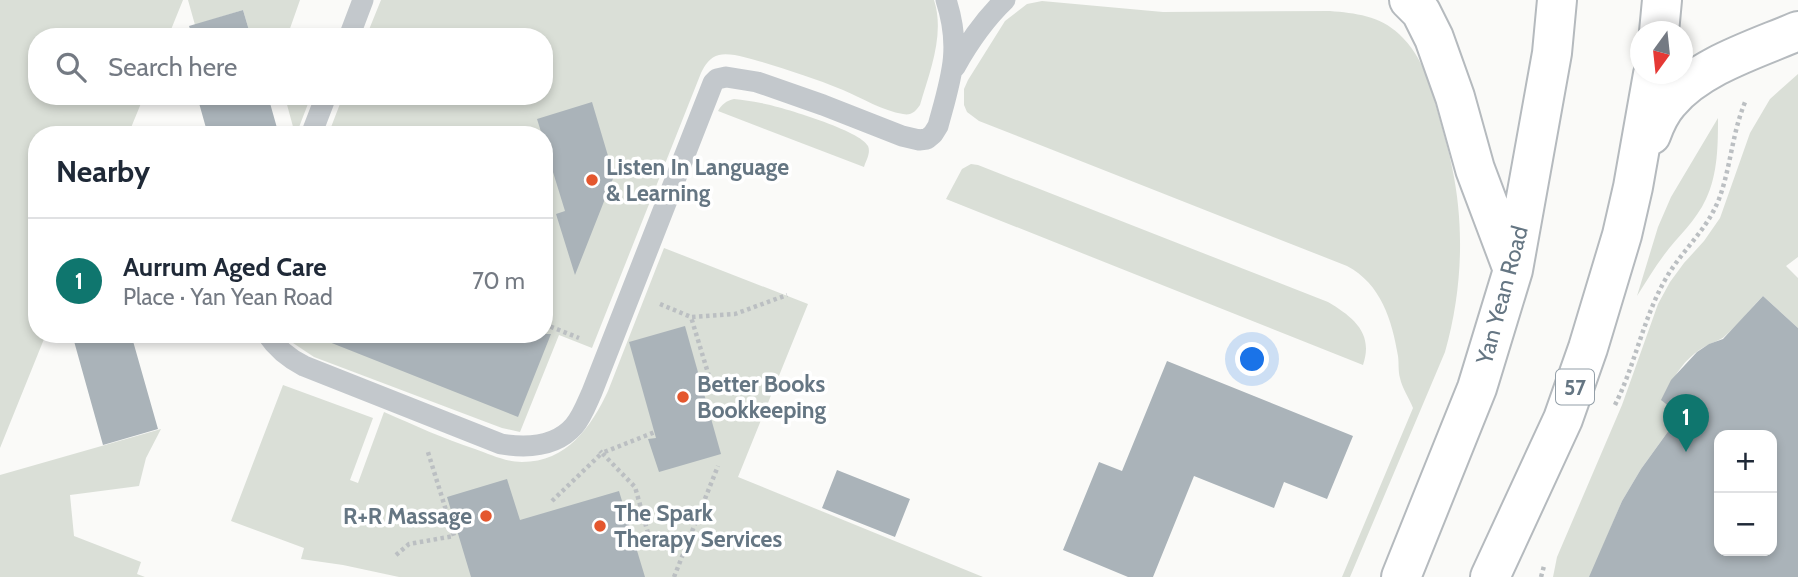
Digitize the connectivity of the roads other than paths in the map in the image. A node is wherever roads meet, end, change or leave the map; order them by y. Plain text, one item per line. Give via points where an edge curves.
1 (363, 0) edge
2 (947, 0) edge
3 (1004, 0) edge
4 (1409, 0) edge
5 (1557, 0) edge
6 (1662, 0) edge
7 (1660, 21) edge
8 (352, 28) edge
9 (1798, 31) edge
10 (954, 69) junction
11 (1651, 84) edge
12 (323, 105) edge
13 (314, 126) edge
14 (1633, 187) junction
15 (1513, 270) junction
16 (274, 343) edge
17 (1401, 577) edge
18 (1490, 577) edge

1 - 8 lane
2 - 10 lane via 954,34
3 - 10 lane via 972,37
4 - 15 main road via 1434,38
5 - 15 main road, Yan Yean Road via 1552,53
6 - 7 main road
9 - 14 main road via 1727,61 1668,102
10 - 16 lane via 938,126 927,139 919,140 757,82 718,79 710,89 592,392 574,426 559,438 521,447 500,443 304,366
11 - 14 main road, 57
12 - 13 lane
14 - 18 main road, 57 via 1611,276 1563,419
15 - 17 main road, Yan Yean Road via 1477,387

